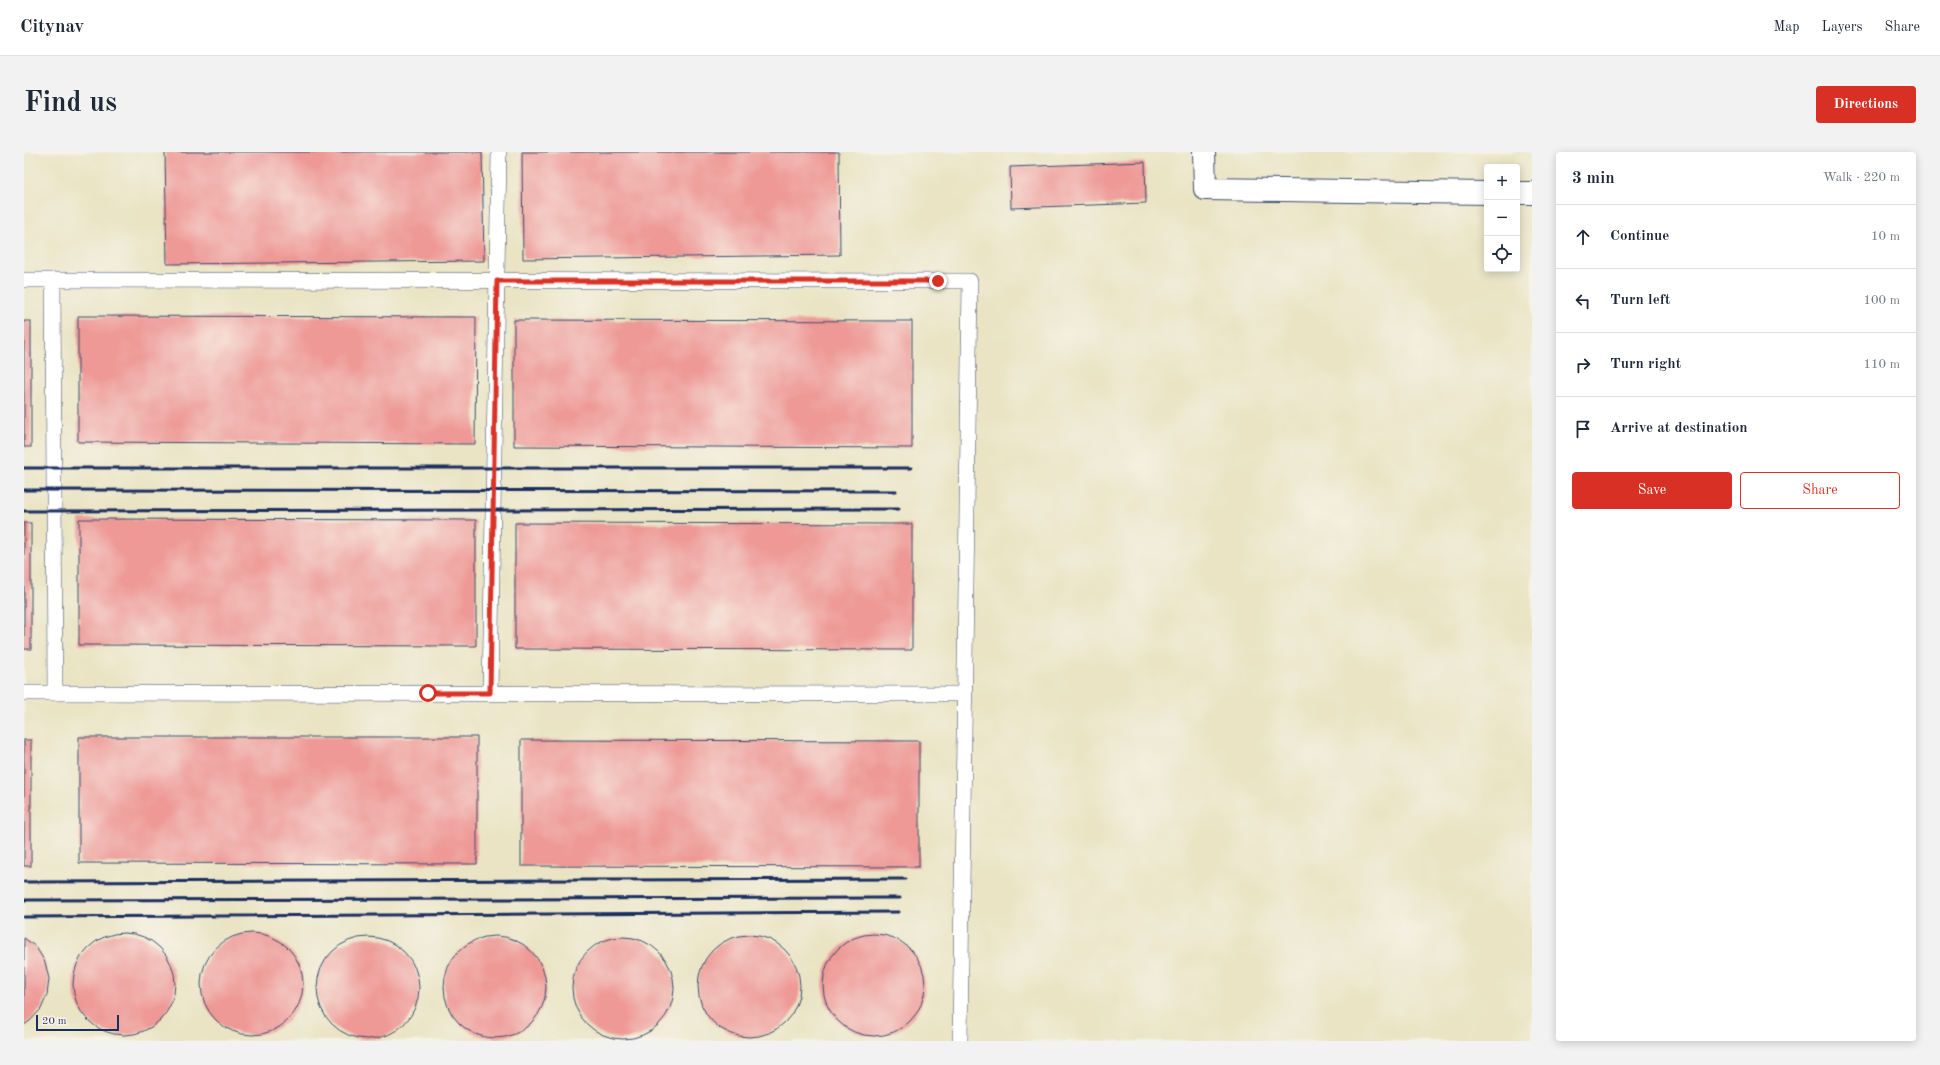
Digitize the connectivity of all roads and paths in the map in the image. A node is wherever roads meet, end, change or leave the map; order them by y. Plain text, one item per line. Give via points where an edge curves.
1 (499, 152) edge
2 (1204, 152) edge
3 (1484, 193) edge
4 (1520, 193) edge
5 (1532, 193) edge
6 (24, 280) edge
7 (53, 280) junction
8 (497, 281) junction
9 (24, 693) edge
10 (55, 693) junction
11 (490, 693) junction
12 (964, 694) junction
13 (960, 1041) edge

1 - 8 lane
2 - 3 street via 1205,189
4 - 5 street
6 - 7 lane
7 - 8 lane
7 - 10 lane
8 - 11 lane
8 - 12 lane via 970,281
9 - 10 lane
10 - 11 lane
11 - 12 lane
12 - 13 lane

